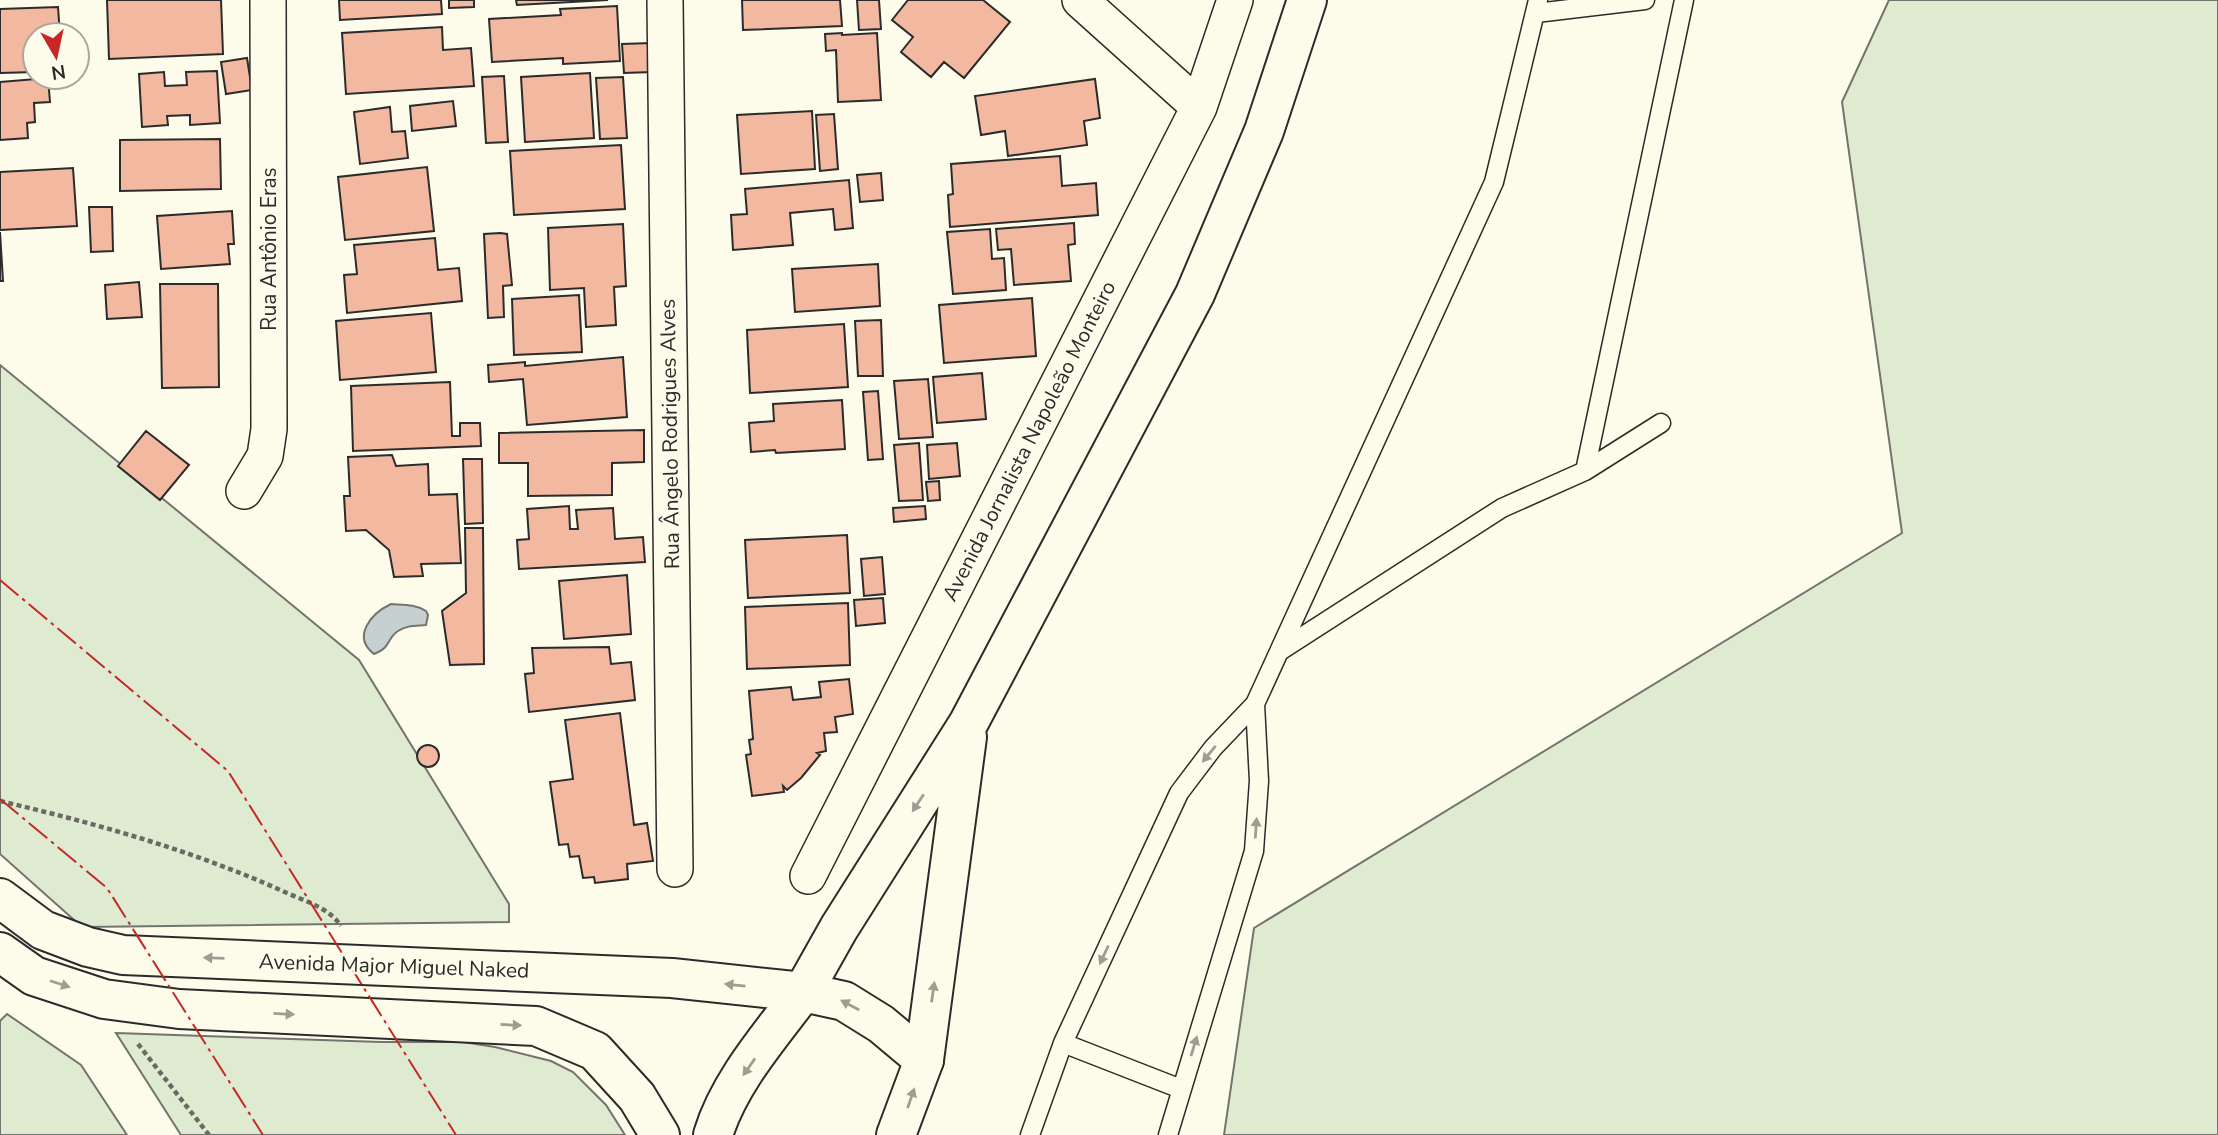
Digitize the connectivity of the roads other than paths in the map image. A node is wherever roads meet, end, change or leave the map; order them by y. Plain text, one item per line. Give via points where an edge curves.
1 (268, 0) edge
2 (665, 0) edge
3 (1080, 0) edge
4 (1235, 0) edge
5 (1307, 0) edge
6 (1644, 0) edge
7 (1684, 0) edge
8 (1537, 6) edge
9 (1199, 107) junction
10 (1661, 423) dead end
11 (1585, 471) junction
12 (244, 491) dead end
13 (1280, 651) junction
14 (1255, 705) junction
15 (968, 724) junction
16 (675, 869) dead end
17 (808, 876) dead end
18 (0, 898) edge
19 (0, 952) edge
20 (803, 992) junction
21 (1063, 1043) junction
22 (924, 1060) junction
23 (1181, 1089) junction
24 (660, 1135) edge
25 (713, 1135) edge
26 (896, 1135) edge
27 (1030, 1135) edge
28 (1168, 1135) edge

1 - 12 street, Rua Antônio Eras via 269,429 265,456
2 - 16 street, Rua Ângelo Rodrigues Alves
3 - 9 street
4 - 9 street, Avenida Jornalista Napoleão Monteiro
5 - 15 main road via 1264,131 1195,294
6 - 8 lane
7 - 11 lane
8 - 13 lane via 1494,182
9 - 17 street, Avenida Jornalista Napoleão Monteiro
10 - 11 lane
11 - 13 lane via 1502,508
13 - 14 lane
14 -> 21 lane via 1213,748 1179,793
23 -> 14 lane via 1254,851 1259,781
15 -> 20 main road
22 -> 15 main road
20 -> 18 main road, Avenida Major Miguel Naked via 672,978 124,955 43,930
19 -> 24 main road via 34,976 104,999 179,1009 537,1026 595,1051 638,1097
22 -> 20 main road, Avenida Major Miguel Naked via 844,1001
20 -> 25 main road via 744,1073
21 - 23 lane
21 - 27 lane
26 -> 22 main road
23 - 28 lane

